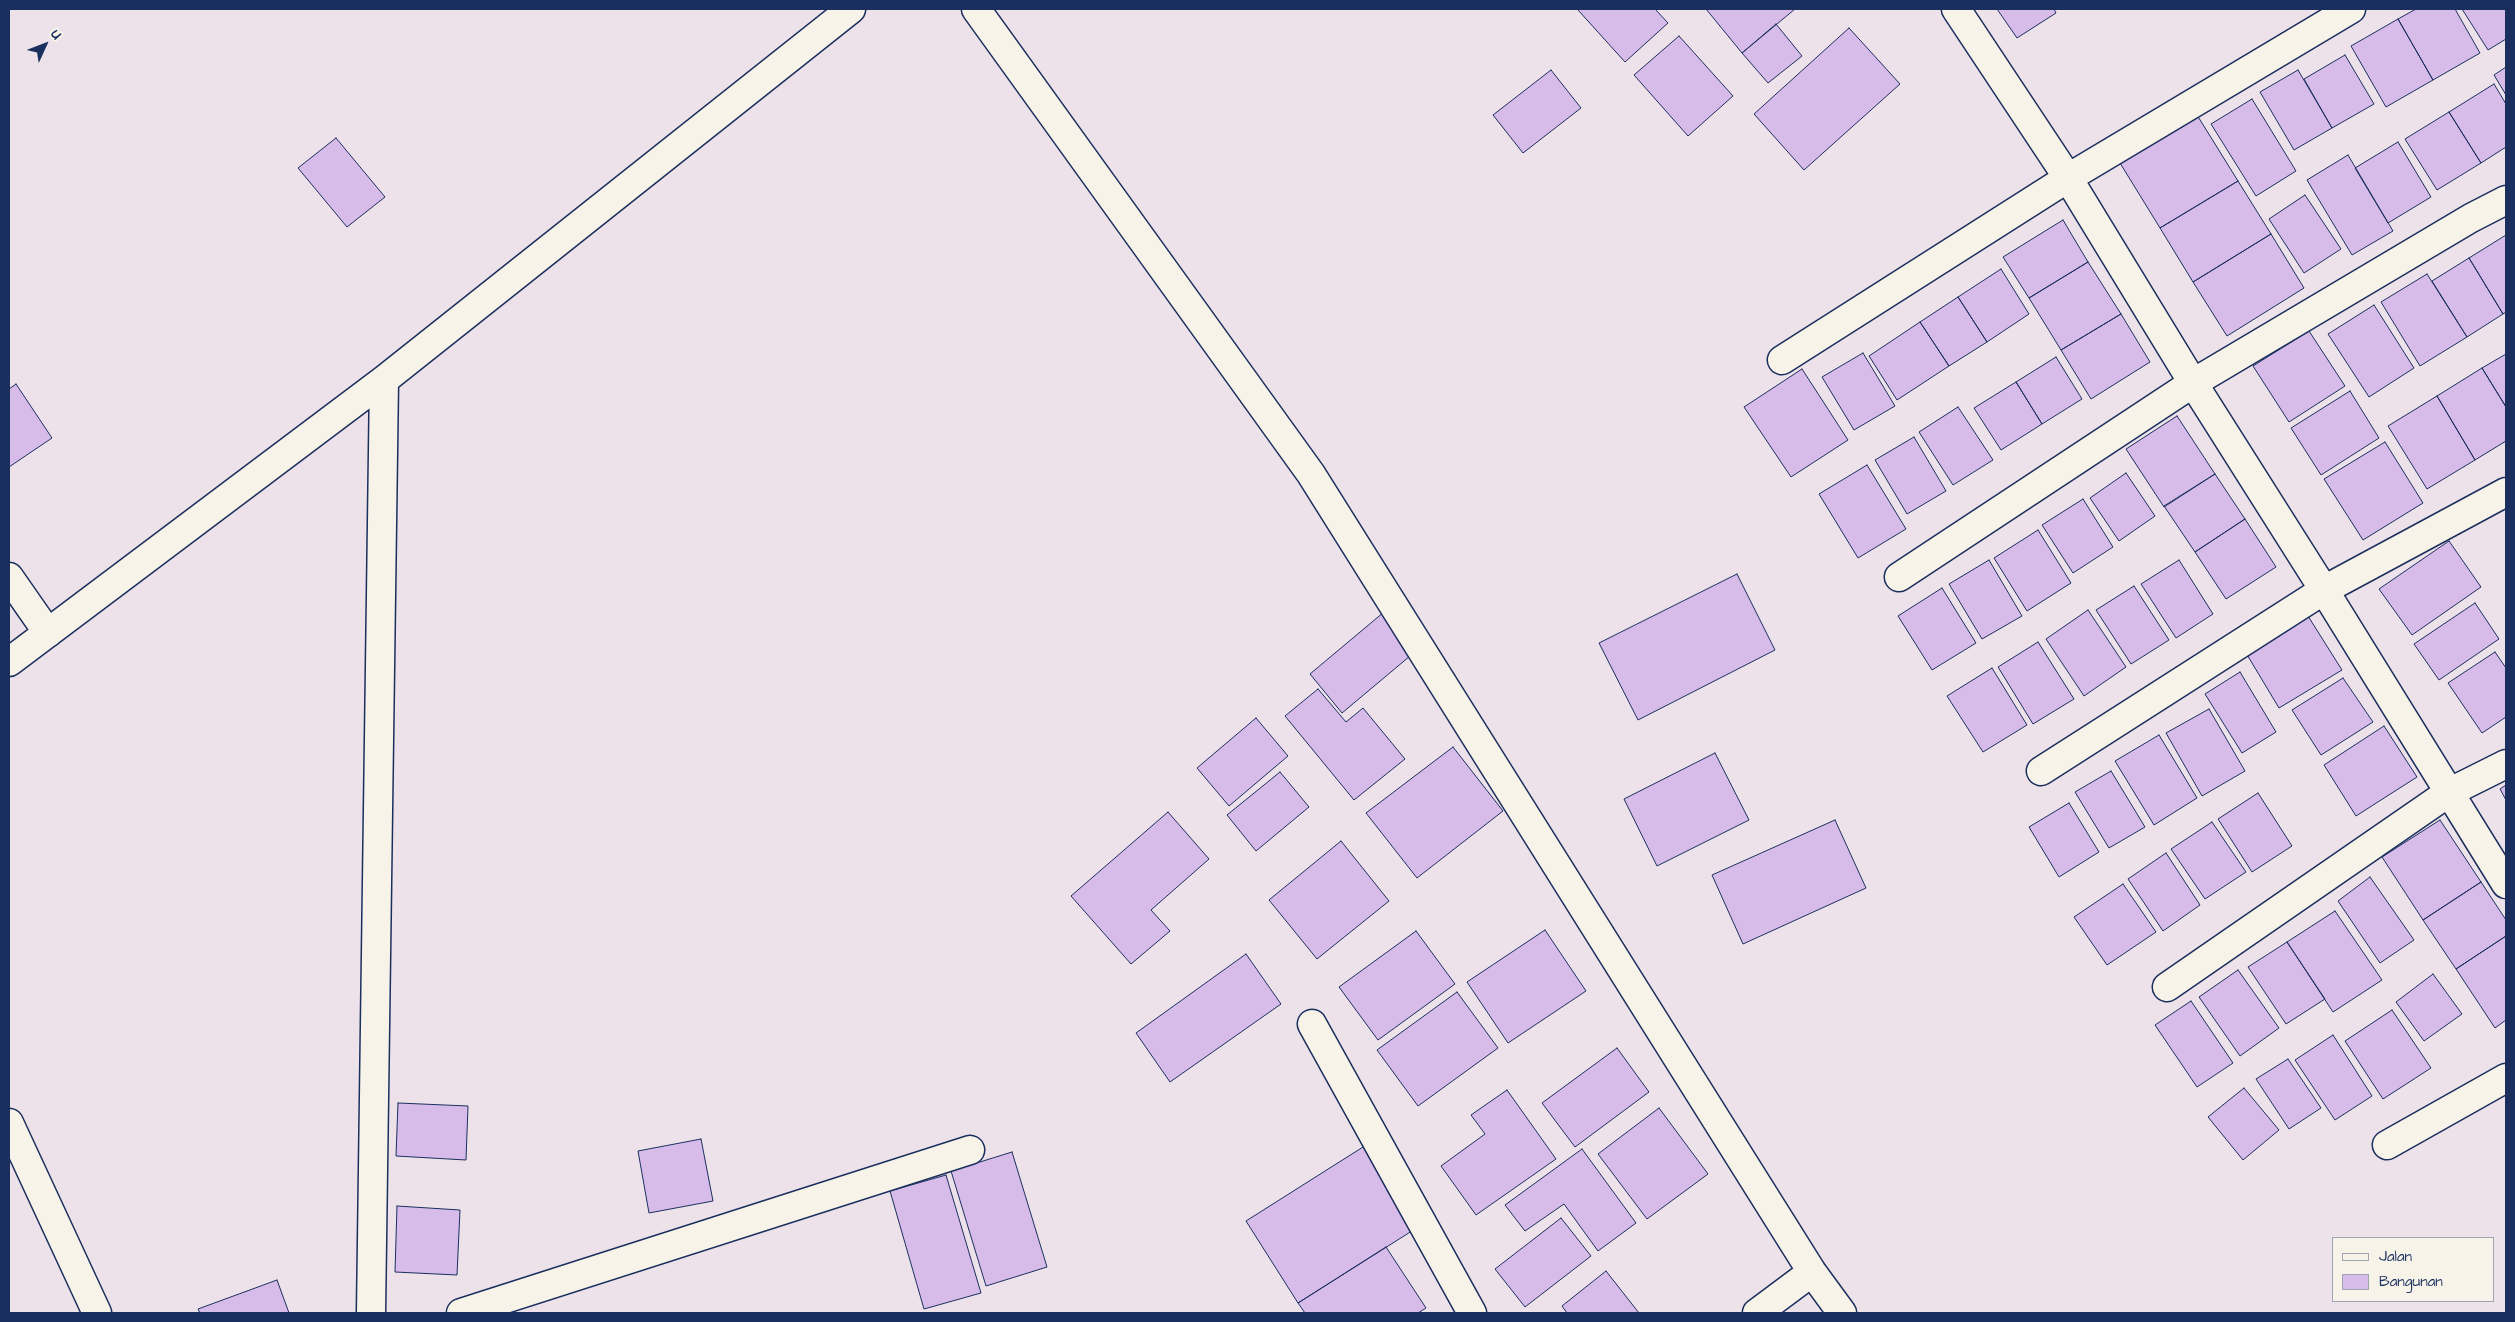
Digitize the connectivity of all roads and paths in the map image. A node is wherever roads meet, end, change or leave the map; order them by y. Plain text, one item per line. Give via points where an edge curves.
1 (851, 9) edge
2 (976, 9) edge
3 (1956, 9) edge
4 (2351, 9) edge
5 (2068, 178) junction
6 (2506, 200) edge
7 (1782, 360) dead end
8 (384, 380) junction
9 (2193, 383) junction
10 (2506, 492) edge
11 (9, 577) edge
12 (1899, 577) dead end
13 (2324, 590) junction
14 (48, 633) junction
15 (9, 662) edge
16 (2506, 764) edge
17 (2041, 770) dead end
18 (2448, 794) junction
19 (2506, 884) edge
20 (2167, 987) dead end
21 (1312, 1024) dead end
22 (2506, 1078) edge
23 (9, 1123) edge
24 (2387, 1145) dead end
25 (970, 1150) dead end
26 (1812, 1272) junction
27 (97, 1313) edge
28 (371, 1313) edge
29 (461, 1313) edge
30 (1472, 1313) edge
31 (1757, 1313) edge
32 (1842, 1313) edge

1 - 8 street
2 - 26 street via 1311,474
3 - 5 street
4 - 5 street
5 - 7 street
5 - 9 street
6 - 9 street
8 - 14 street
8 - 28 street
9 - 12 street
9 - 13 street
10 - 13 street
11 - 14 street
13 - 17 street
13 - 18 street
14 - 15 street
16 - 18 street
18 - 19 street
18 - 20 street
21 - 30 street
22 - 24 street
23 - 27 street
25 - 29 street
26 - 31 street
26 - 32 street

